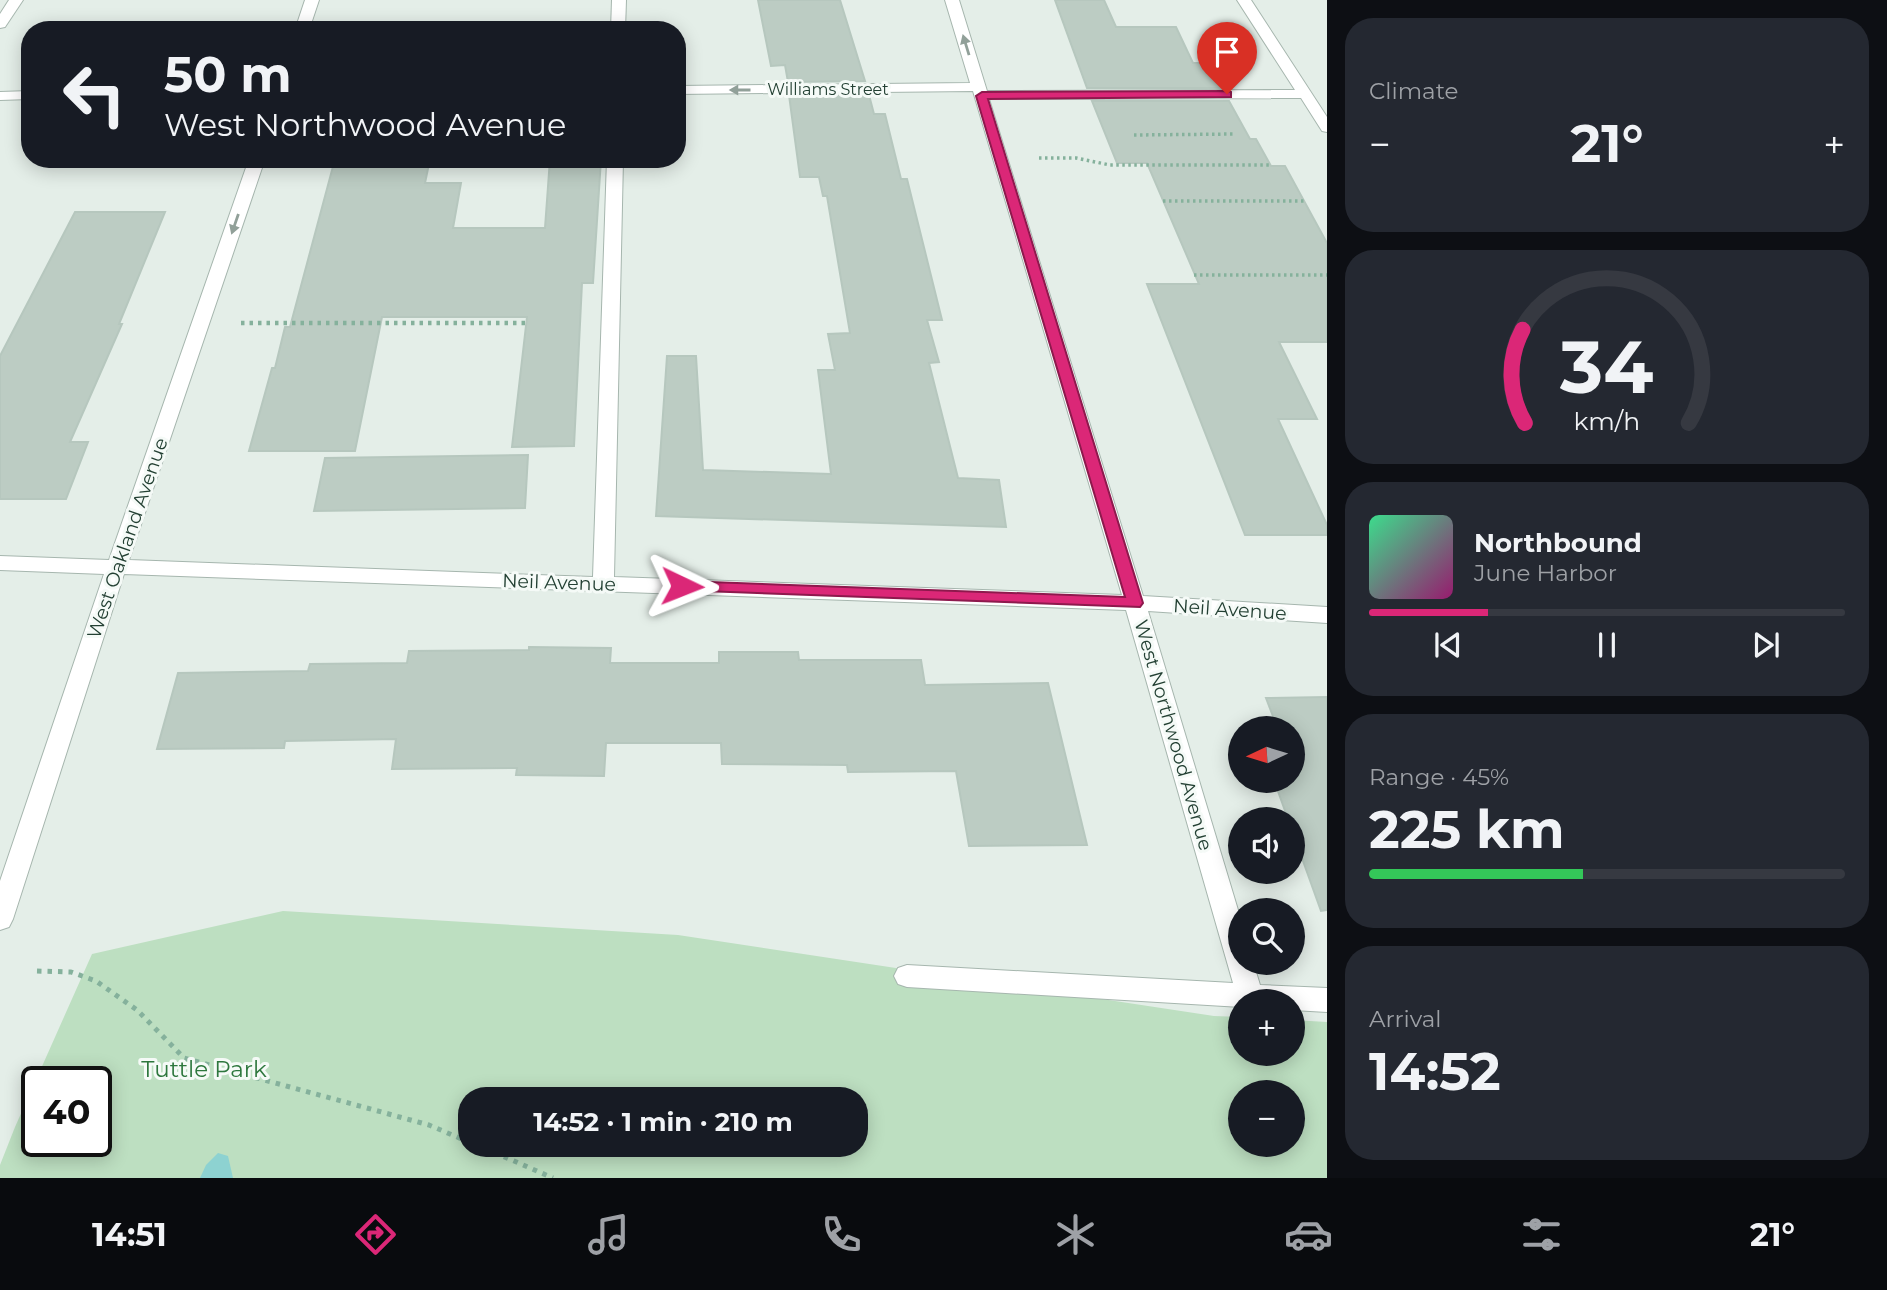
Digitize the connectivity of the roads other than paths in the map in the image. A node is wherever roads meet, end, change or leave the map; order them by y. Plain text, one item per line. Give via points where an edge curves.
1 (16, 0) edge
2 (312, 0) edge
3 (619, 0) edge
4 (952, 0) edge
5 (1244, 0) edge
6 (305, 21) edge
7 (618, 21) edge
8 (0, 24) edge
9 (686, 90) edge
10 (981, 91) junction
11 (1306, 94) junction
12 (21, 95) edge
13 (0, 96) edge
14 (1327, 128) edge
15 (254, 168) edge
16 (615, 168) edge
17 (0, 563) edge
18 (116, 568) junction
19 (603, 584) junction
20 (1135, 603) junction
21 (1327, 615) edge
22 (0, 919) edge
23 (907, 976) dead end
24 (1248, 989) edge
25 (1228, 994) edge
26 (1305, 999) edge
27 (1327, 1000) edge

1 - 8 street
2 - 6 street
3 - 7 street
10 -> 4 street, West Northwood Avenue
5 - 11 street
10 -> 9 street, Williams Street
10 - 11 street, Williams Street
10 - 20 street, West Northwood Avenue
11 - 14 street
12 - 13 street
15 -> 18 street, West Oakland Avenue
16 - 19 street
17 - 18 street, Neil Avenue
18 - 19 street, Neil Avenue
18 - 22 street, West Oakland Avenue
19 - 20 street, Neil Avenue
20 - 21 street, Neil Avenue
20 - 24 street, West Northwood Avenue
23 - 25 street
26 - 27 street

